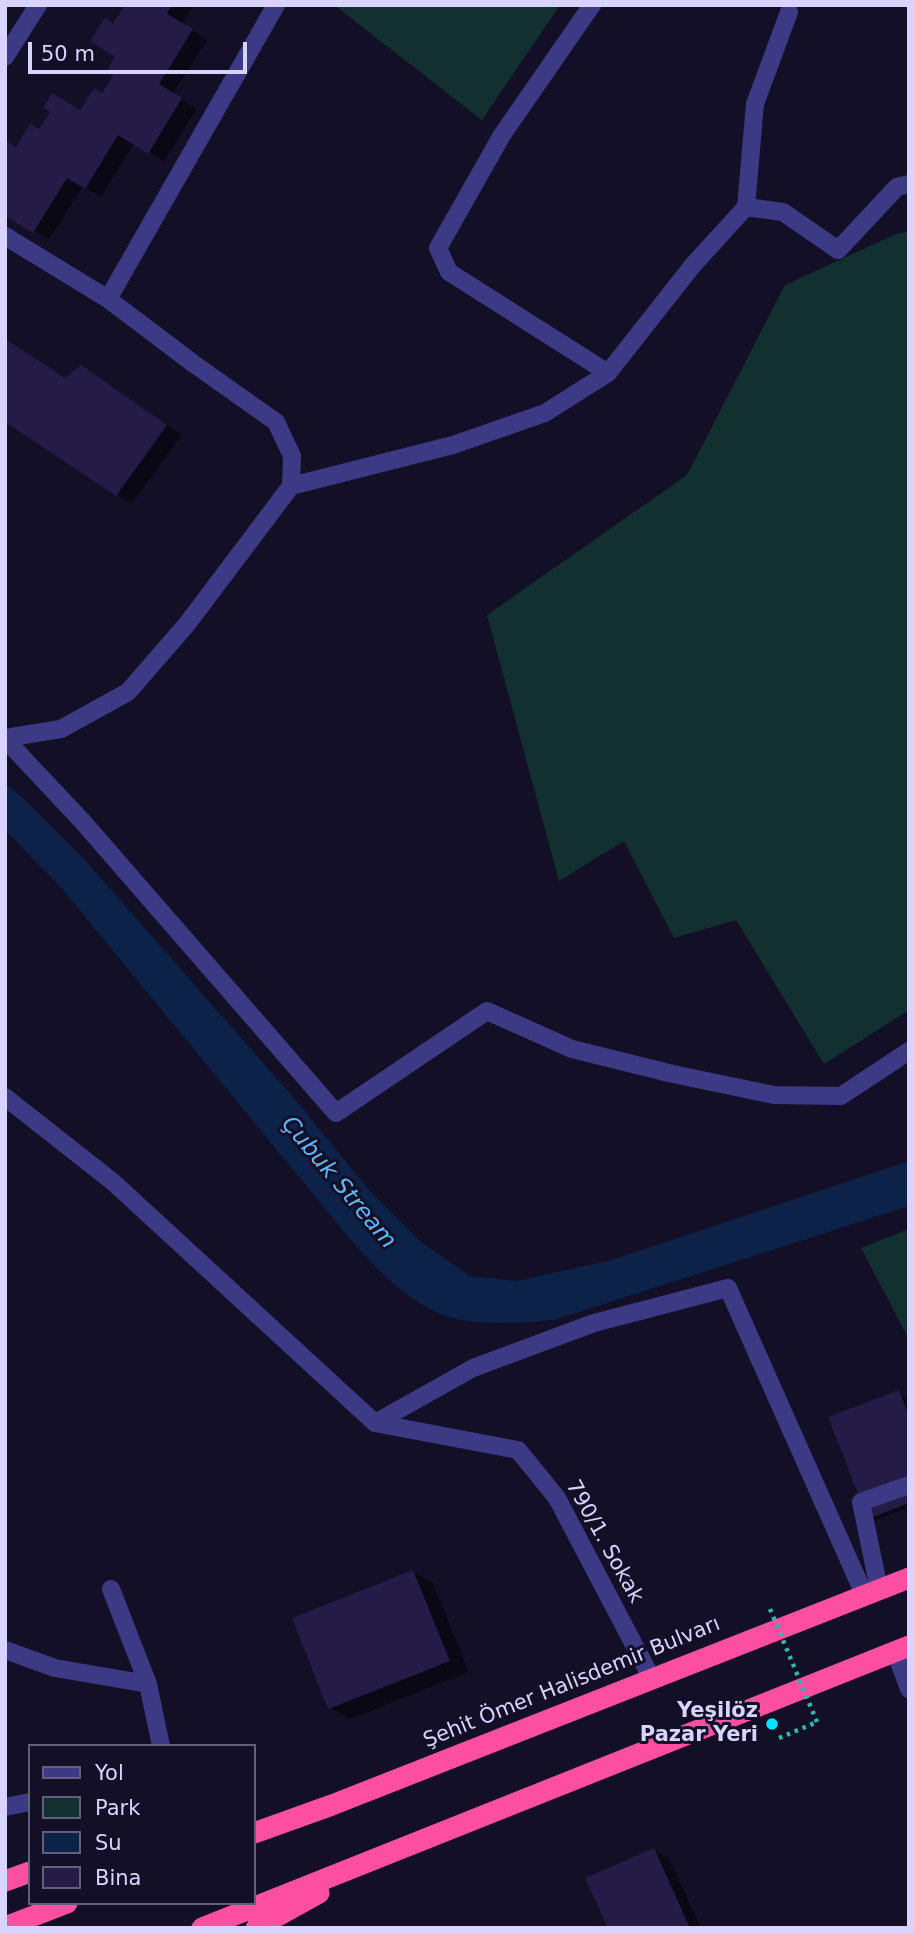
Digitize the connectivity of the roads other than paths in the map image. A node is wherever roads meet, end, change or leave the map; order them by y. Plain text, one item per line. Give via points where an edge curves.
1 (38, 5) edge
2 (276, 5) edge
3 (592, 5) edge
4 (789, 12) dead end
5 (5, 57) edge
6 (909, 184) edge
7 (746, 207) junction
8 (5, 236) edge
9 (107, 299) junction
10 (608, 373) junction
11 (291, 486) junction
12 (5, 738) edge
13 (909, 1051) edge
14 (5, 1097) edge
15 (375, 1423) junction
16 (909, 1485) edge
17 (909, 1578) edge
18 (111, 1589) dead end
19 (872, 1591) junction
20 (902, 1649) edge
21 (5, 1650) edge
22 (652, 1679) junction
23 (148, 1684) junction
24 (909, 1689) edge
25 (161, 1744) edge
26 (28, 1802) edge
27 (331, 1805) junction
28 (5, 1807) edge
29 (256, 1821) edge
30 (256, 1832) edge
31 (399, 1850) junction
32 (28, 1873) edge
33 (5, 1881) edge
34 (62, 1905) edge
35 (5, 1927) edge
36 (202, 1928) edge
37 (256, 1928) edge

1 - 5 street
2 - 9 street
3 - 10 street via 502,135 438,248 449,272
4 - 7 street via 755,104
6 - 7 street via 897,187 838,250 783,212
7 - 10 street via 693,265
8 - 9 street
9 - 11 street via 276,422 292,456
10 - 11 street via 532,418 453,445
11 - 12 street via 187,624 128,692 61,729
12 - 13 street via 336,1113 486,1011 572,1049 774,1096 841,1096
14 - 15 street via 113,1182
15 - 19 street via 473,1368 594,1323 728,1288
15 - 22 street, 790/1. Sokak via 518,1450 557,1498
16 - 19 street via 861,1502
17 - 19 highway, Şehit Ömer Halisdemir Bulvarı
18 - 23 street
19 - 22 highway, Şehit Ömer Halisdemir Bulvarı
20 - 24 street
20 - 31 highway
21 - 23 street via 55,1668
22 - 27 highway, Şehit Ömer Halisdemir Bulvarı
23 - 25 street
26 - 28 street
27 - 29 highway
27 - 30 highway, Şehit Ömer Halisdemir Bulvarı
31 - 36 highway
31 - 37 highway
32 - 33 highway
34 - 35 highway

